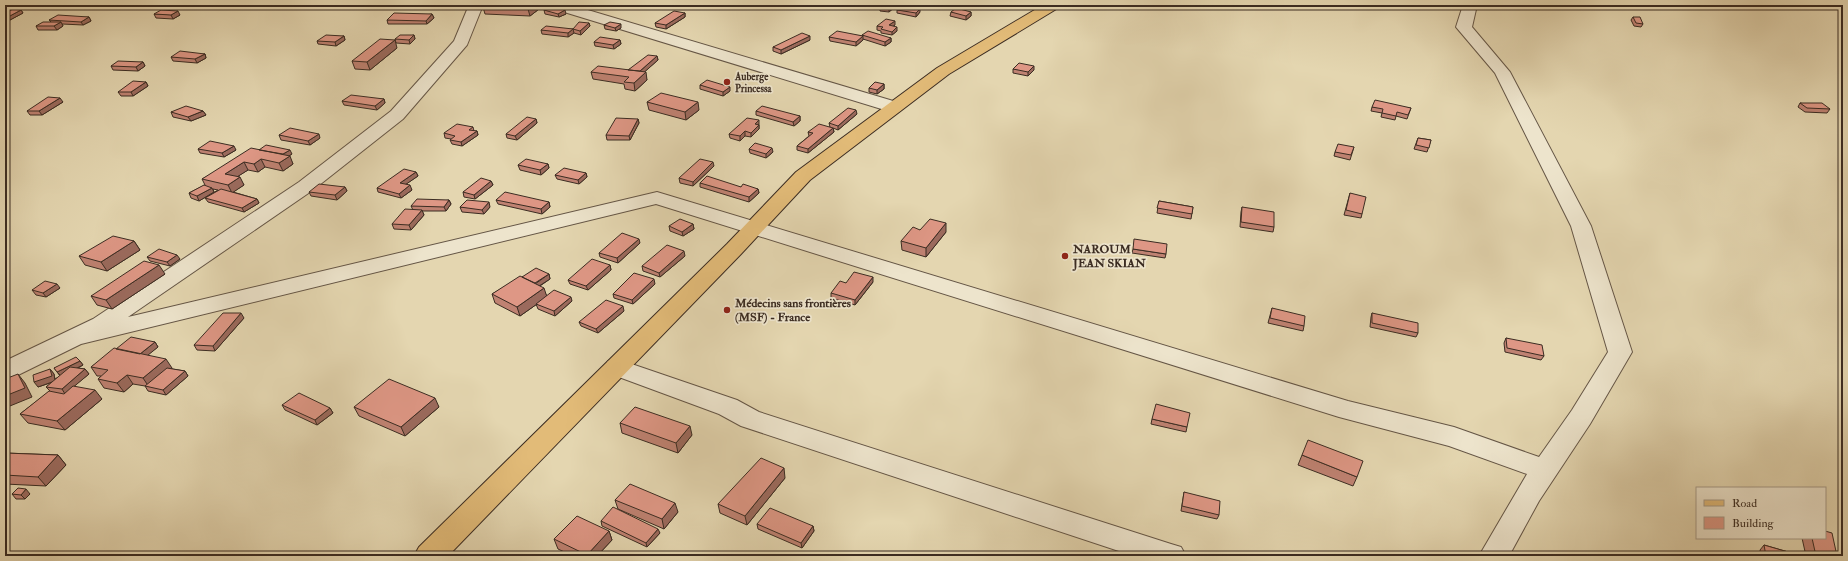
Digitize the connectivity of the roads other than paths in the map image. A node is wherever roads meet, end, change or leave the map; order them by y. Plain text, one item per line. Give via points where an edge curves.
1 (476, 5) edge
2 (556, 5) edge
3 (1053, 5) edge
4 (1470, 5) edge
5 (894, 107) junction
6 (754, 228) junction
7 (72, 338) junction
8 (617, 367) junction
9 (5, 370) edge
10 (1545, 470) junction
11 (429, 556) edge
12 (1171, 556) edge
13 (1494, 556) edge

1 - 7 street via 462,42 397,115 306,186 101,324
2 - 5 street
3 - 5 main road via 943,71
4 - 10 street via 1464,27 1502,72 1581,226 1620,352
5 - 6 main road via 803,176
6 - 7 street via 657,198
6 - 8 main road
6 - 10 street via 1348,410 1454,437
7 - 9 street
8 - 11 main road
8 - 12 street via 728,407 750,419
10 - 13 street

